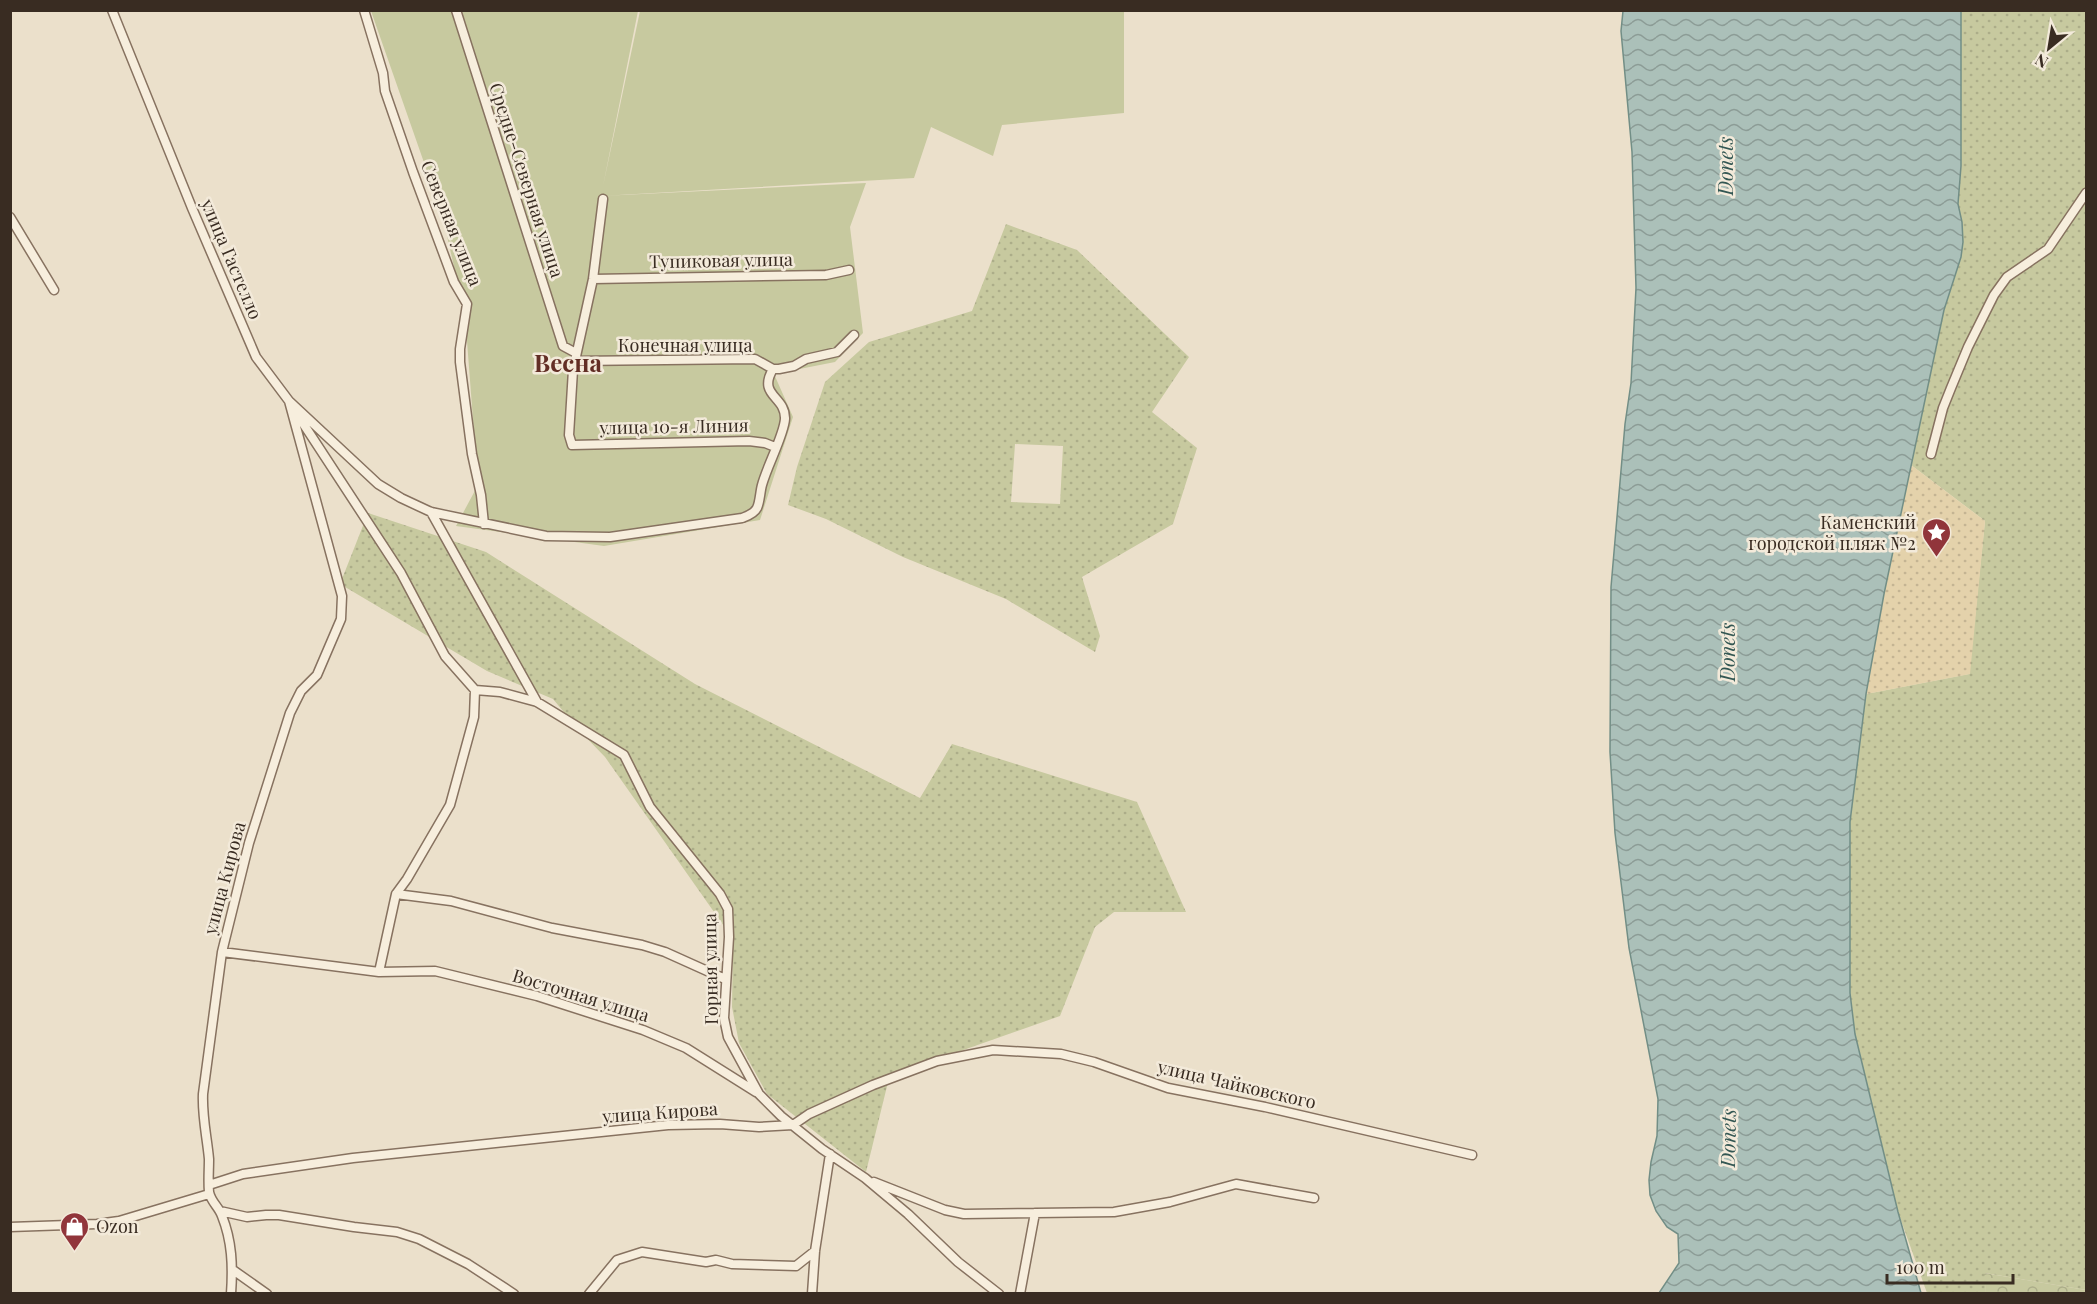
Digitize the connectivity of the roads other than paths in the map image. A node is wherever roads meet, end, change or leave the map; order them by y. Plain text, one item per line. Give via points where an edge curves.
1 (112, 10) edge
2 (364, 10) edge
3 (456, 10) edge
4 (2086, 193) edge
5 (603, 199) dead end
6 (10, 217) edge
7 (849, 270) dead end
8 (593, 279) junction
9 (54, 290) dead end
10 (854, 335) dead end
11 (575, 357) junction
12 (773, 369) junction
13 (289, 400) junction
14 (775, 447) junction
15 (1931, 454) dead end
16 (431, 513) junction
17 (484, 524) junction
18 (475, 690) junction
19 (537, 702) junction
20 (396, 894) junction
21 (222, 952) junction
22 (379, 972) junction
23 (725, 979) junction
24 (759, 1094) junction
25 (793, 1125) junction
26 (830, 1154) junction
27 (1472, 1155) dead end
28 (865, 1178) junction
29 (209, 1190) junction
30 (1314, 1198) dead end
31 (220, 1211) junction
32 (1035, 1213) junction
33 (10, 1227) edge
34 (816, 1251) junction
35 (233, 1270) junction
36 (231, 1293) edge
37 (267, 1293) edge
38 (514, 1293) edge
39 (589, 1293) edge
40 (812, 1293) edge
41 (999, 1293) edge
42 (1020, 1293) edge

1 - 13 street, улица Гастелло via 256,357
2 - 17 street, Северная улица via 385,91 413,172 454,282 467,304 460,362
3 - 11 street, Средне-Северная улица via 563,346
4 - 15 street via 2048,249 2007,277 1994,295 1943,408
5 - 8 street
6 - 9 street
7 - 8 street, Тупиковая улица via 826,275
8 - 11 street
10 - 12 street, Конечная улица via 837,352
11 - 12 street, Конечная улица via 755,359
11 - 14 street, улица 10-я Линия via 569,435 572,445 749,441
12 - 14 street via 768,387 781,404 785,419
13 - 16 street, улица Гастелло via 378,484
13 - 18 street via 400,573 445,656
13 - 21 street, улица Кирова via 342,596 341,619 316,675 301,691 290,713 249,843
14 - 17 street via 757,509 742,518 610,537 546,536
16 - 17 street
16 - 19 street
18 - 19 street, Горная улица
18 - 20 street via 474,717 450,805
19 - 23 street, Горная улица via 624,755 650,807 720,894 728,909
20 - 22 street
20 - 23 street via 451,901 552,928 642,945
21 - 22 street, Восточная улица
21 - 29 street, улица Кирова via 203,1094
22 - 24 street, Восточная улица via 435,971 537,996 643,1030 686,1048
23 - 24 street, Горная улица via 724,1018 728,1037
24 - 25 street, Горная улица
25 - 26 street, Горная улица
25 - 27 street, улица Чайковского via 873,1085 937,1061 993,1050 1072,1057 1168,1088
25 - 29 street, улица Кирова via 656,1127 353,1158 243,1174
26 - 28 street, Горная улица
26 - 34 street
28 - 32 street via 920,1202 964,1214
28 - 41 street, Горная улица via 958,1262
29 - 31 street
29 - 33 street via 119,1221
30 - 32 street via 1236,1184 1114,1212
31 - 35 street via 228,1231
31 - 38 street via 397,1232 468,1264
32 - 42 street
34 - 39 street via 796,1266 706,1262 642,1252 617,1260
34 - 40 street
35 - 36 street
35 - 37 street

